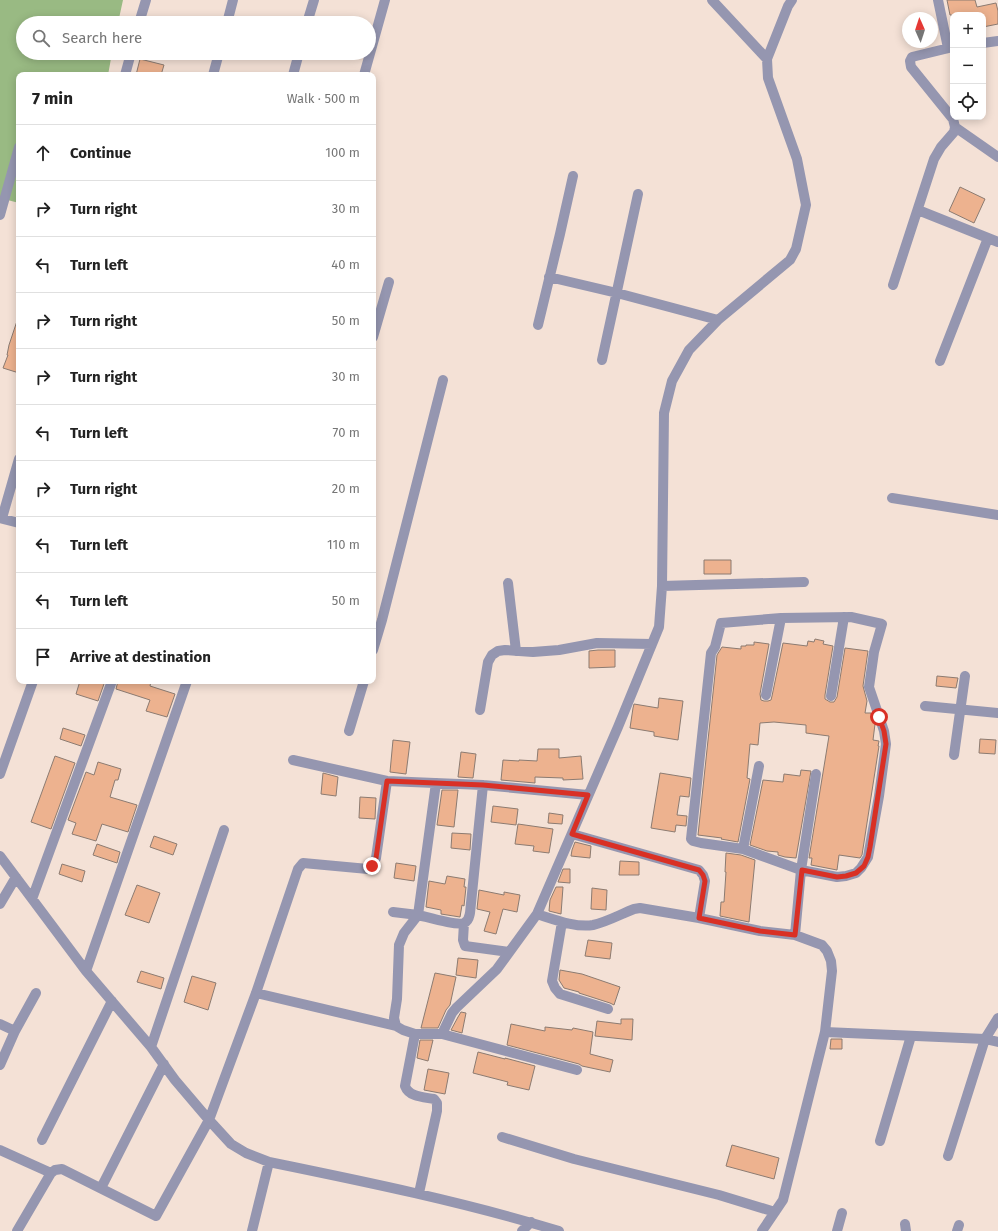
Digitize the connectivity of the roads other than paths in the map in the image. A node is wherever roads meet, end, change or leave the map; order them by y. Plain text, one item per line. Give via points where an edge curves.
1 (146, 0) edge
2 (233, 0) edge
3 (314, 0) edge
4 (385, 0) edge
5 (712, 0) edge
6 (792, 0) edge
7 (938, 0) edge
8 (141, 16) edge
9 (229, 16) edge
10 (309, 16) edge
11 (376, 32) edge
12 (998, 41) edge
13 (986, 43) edge
14 (950, 47) edge
15 (767, 59) junction
16 (129, 60) edge
17 (217, 60) edge
18 (297, 60) edge
19 (368, 60) edge
20 (126, 72) edge
21 (214, 72) edge
22 (294, 72) edge
23 (365, 72) edge
24 (955, 127) junction
25 (998, 157) edge
26 (16, 158) edge
27 (573, 176) dead end
28 (638, 194) dead end
29 (918, 210) junction
30 (0, 214) edge
31 (993, 240) edge
32 (550, 277) junction
33 (389, 282) dead end
34 (893, 285) dead end
35 (617, 293) junction
36 (718, 320) junction
37 (538, 325) dead end
38 (376, 327) edge
39 (602, 360) dead end
40 (940, 361) dead end
41 (443, 380) dead end
42 (16, 469) edge
43 (892, 498) dead end
44 (998, 515) edge
45 (1, 518) edge
46 (16, 522) edge
47 (804, 582) dead end
48 (508, 583) dead end
49 (662, 586) junction
50 (844, 617) junction
51 (781, 618) junction
52 (378, 619) edge
53 (376, 631) edge
54 (652, 644) junction
55 (516, 651) junction
56 (965, 676) dead end
57 (32, 684) edge
58 (111, 684) edge
59 (186, 684) edge
60 (363, 684) edge
61 (766, 695) dead end
62 (831, 696) dead end
63 (925, 706) dead end
64 (960, 709) junction
65 (480, 710) dead end
66 (998, 713) edge
67 (349, 731) dead end
68 (954, 755) dead end
69 (293, 760) dead end
70 (759, 766) dead end
71 (0, 774) edge
72 (816, 774) dead end
73 (387, 781) junction
74 (436, 783) junction
75 (483, 785) junction
76 (588, 795) junction
77 (224, 830) dead end
78 (572, 834) junction
79 (744, 849) junction
80 (0, 856) edge
81 (802, 870) junction
82 (16, 877) junction
83 (32, 899) junction
84 (0, 904) edge
85 (392, 912) dead end
86 (537, 914) junction
87 (418, 915) junction
88 (699, 918) junction
89 (562, 922) junction
90 (464, 923) junction
91 (795, 935) junction
92 (509, 952) junction
93 (86, 971) junction
94 (36, 993) dead end
95 (256, 993) junction
96 (112, 1001) junction
97 (608, 1009) dead end
98 (998, 1018) edge
99 (0, 1024) edge
100 (396, 1026) junction
101 (15, 1031) junction
102 (825, 1032) junction
103 (415, 1034) junction
104 (442, 1034) junction
105 (911, 1036) junction
106 (985, 1039) junction
107 (998, 1042) edge
108 (151, 1047) junction
109 (164, 1064) junction
110 (0, 1065) edge
111 (577, 1070) dead end
112 (209, 1120) junction
113 (502, 1137) dead end
114 (42, 1140) dead end
115 (880, 1141) dead end
116 (0, 1150) edge
117 (948, 1156) dead end
118 (269, 1162) junction
119 (51, 1172) junction
120 (101, 1188) junction
121 (419, 1193) junction
122 (775, 1212) junction
123 (842, 1213) dead end
124 (530, 1222) junction
125 (17, 1231) edge
126 (252, 1231) edge
127 (522, 1231) edge
128 (560, 1231) edge
129 (762, 1231) edge
130 (837, 1231) edge

1 - 8 street
2 - 9 street
3 - 10 street
4 - 11 street
5 - 15 street
6 - 15 street
7 - 14 street
12 - 13 street
14 - 24 street via 912,57 910,61 911,67 953,119
15 - 36 street via 768,78 797,159 806,205 796,249 790,260
16 - 20 street
17 - 21 street
18 - 22 street
19 - 23 street
24 - 25 street
24 - 29 street via 934,159
26 - 30 street
27 - 32 street
28 - 35 street
29 - 31 street
29 - 34 street
31 - 40 street
32 - 35 street
32 - 37 street
33 - 38 street
35 - 36 street
35 - 39 street
36 - 49 street via 689,350 672,381 664,413
41 - 52 street
42 - 45 street
43 - 44 street
45 - 46 street
47 - 49 street
48 - 55 street
49 - 54 street via 659,627
50 - 51 street
50 - 62 street
50 - 81 street via 882,624 874,652 870,687 886,744 874,825 868,857 864,866 856,873 837,877
51 - 61 street
51 - 79 street via 721,623 711,653 690,838 697,843
52 - 53 street
54 - 55 street via 597,643 559,650
54 - 76 street
55 - 65 street via 504,650 492,655 488,662
56 - 64 street
57 - 71 street
58 - 83 street
59 - 93 street
60 - 67 street
63 - 64 street
64 - 66 street
64 - 68 street
69 - 73 street
70 - 79 street
72 - 81 street
73 - 74 street
73 - 95 street via 376,858 372,866 368,869 303,863 298,869
74 - 75 street
74 - 87 street
75 - 76 street
75 - 90 street via 470,913 469,919
76 - 78 street
77 - 108 street
78 - 86 street
78 - 88 street via 699,870 705,881
79 - 81 street
80 - 82 street
81 - 91 street
82 - 83 street
82 - 84 street
83 - 93 street
85 - 87 street
86 - 89 street
86 - 92 street
87 - 90 street via 456,924
87 - 100 street via 404,933 399,945 394,1018
88 - 89 street via 640,908 591,925
88 - 91 street via 760,931
89 - 97 street via 552,981 555,988 560,994
90 - 92 street via 465,946
91 - 102 street via 822,946 831,961
92 - 104 street via 494,972 452,1013
93 - 96 street
94 - 101 street
95 - 100 street
95 - 112 street
96 - 108 street
96 - 114 street
98 - 106 street
99 - 101 street
100 - 103 street
101 - 110 street
102 - 105 street
102 - 122 street via 783,1200
103 - 104 street
103 - 121 street via 405,1086 412,1094 434,1099 437,1103
104 - 111 street
105 - 106 street
105 - 115 street
106 - 107 street
106 - 117 street
108 - 109 street
109 - 112 street
109 - 120 street
112 - 118 street via 231,1144
112 - 120 street via 156,1216
113 - 122 street via 574,1159 712,1193
116 - 119 street
118 - 121 street
118 - 126 street
119 - 120 street via 62,1169
119 - 125 street
121 - 124 street
122 - 129 street
123 - 130 street
124 - 127 street
124 - 128 street

